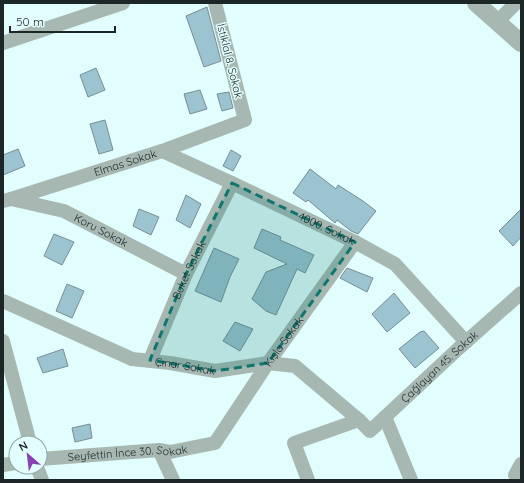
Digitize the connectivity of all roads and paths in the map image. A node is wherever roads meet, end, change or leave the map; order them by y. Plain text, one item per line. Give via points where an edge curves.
1 (123, 3) edge
2 (215, 3) edge
3 (476, 3) edge
4 (516, 3) edge
5 (83, 9) edge
6 (497, 22) junction
7 (521, 42) edge
8 (3, 43) edge
9 (245, 120) joint
10 (162, 151) junction
11 (232, 183) junction
12 (7, 200) edge
13 (355, 242) junction
14 (186, 274) junction
15 (521, 294) edge
16 (3, 301) edge
17 (3, 341) edge
18 (466, 342) junction
19 (150, 360) junction
20 (268, 363) junction
21 (385, 417) junction
22 (359, 420) junction
23 (28, 435) edge
24 (215, 443) joint
25 (159, 450) junction
26 (48, 458) edge
27 (172, 480) edge
28 (308, 480) edge
29 (411, 480) edge

1 - 5 street
2 - 9 street, İstiklal 8. Sokak
3 - 6 street
4 - 6 street
5 - 8 street
6 - 7 street
9 - 10 street, Elmas Sokak
10 - 11 street, 4000. Sokak
10 - 12 street, Elmas Sokak
11 - 13 street, 4000. Sokak
11 - 14 street, Buket Sokak
12 - 14 street, Koru Sokak via 64,211
13 - 18 street, 4000. Sokak via 395,264
13 - 20 street, Kışla Sokak
14 - 19 street, Buket Sokak
15 - 18 street, Çağlayan 45. Sokak
16 - 19 street, Çınar Sokak via 132,359
17 - 23 street
18 - 21 street, Çağlayan 45. Sokak
19 - 20 street, Çınar Sokak via 215,371
20 - 22 street, Çınar Sokak via 294,366
20 - 24 street, Kışla Sokak
21 - 22 street, Çağlayan 45. Sokak via 370,431
21 - 29 street
22 - 28 street via 294,442
24 - 25 street, Seyfettin İnce 30. Sokak via 170,452
25 - 26 street, Seyfettin İnce 30. Sokak
25 - 27 street

